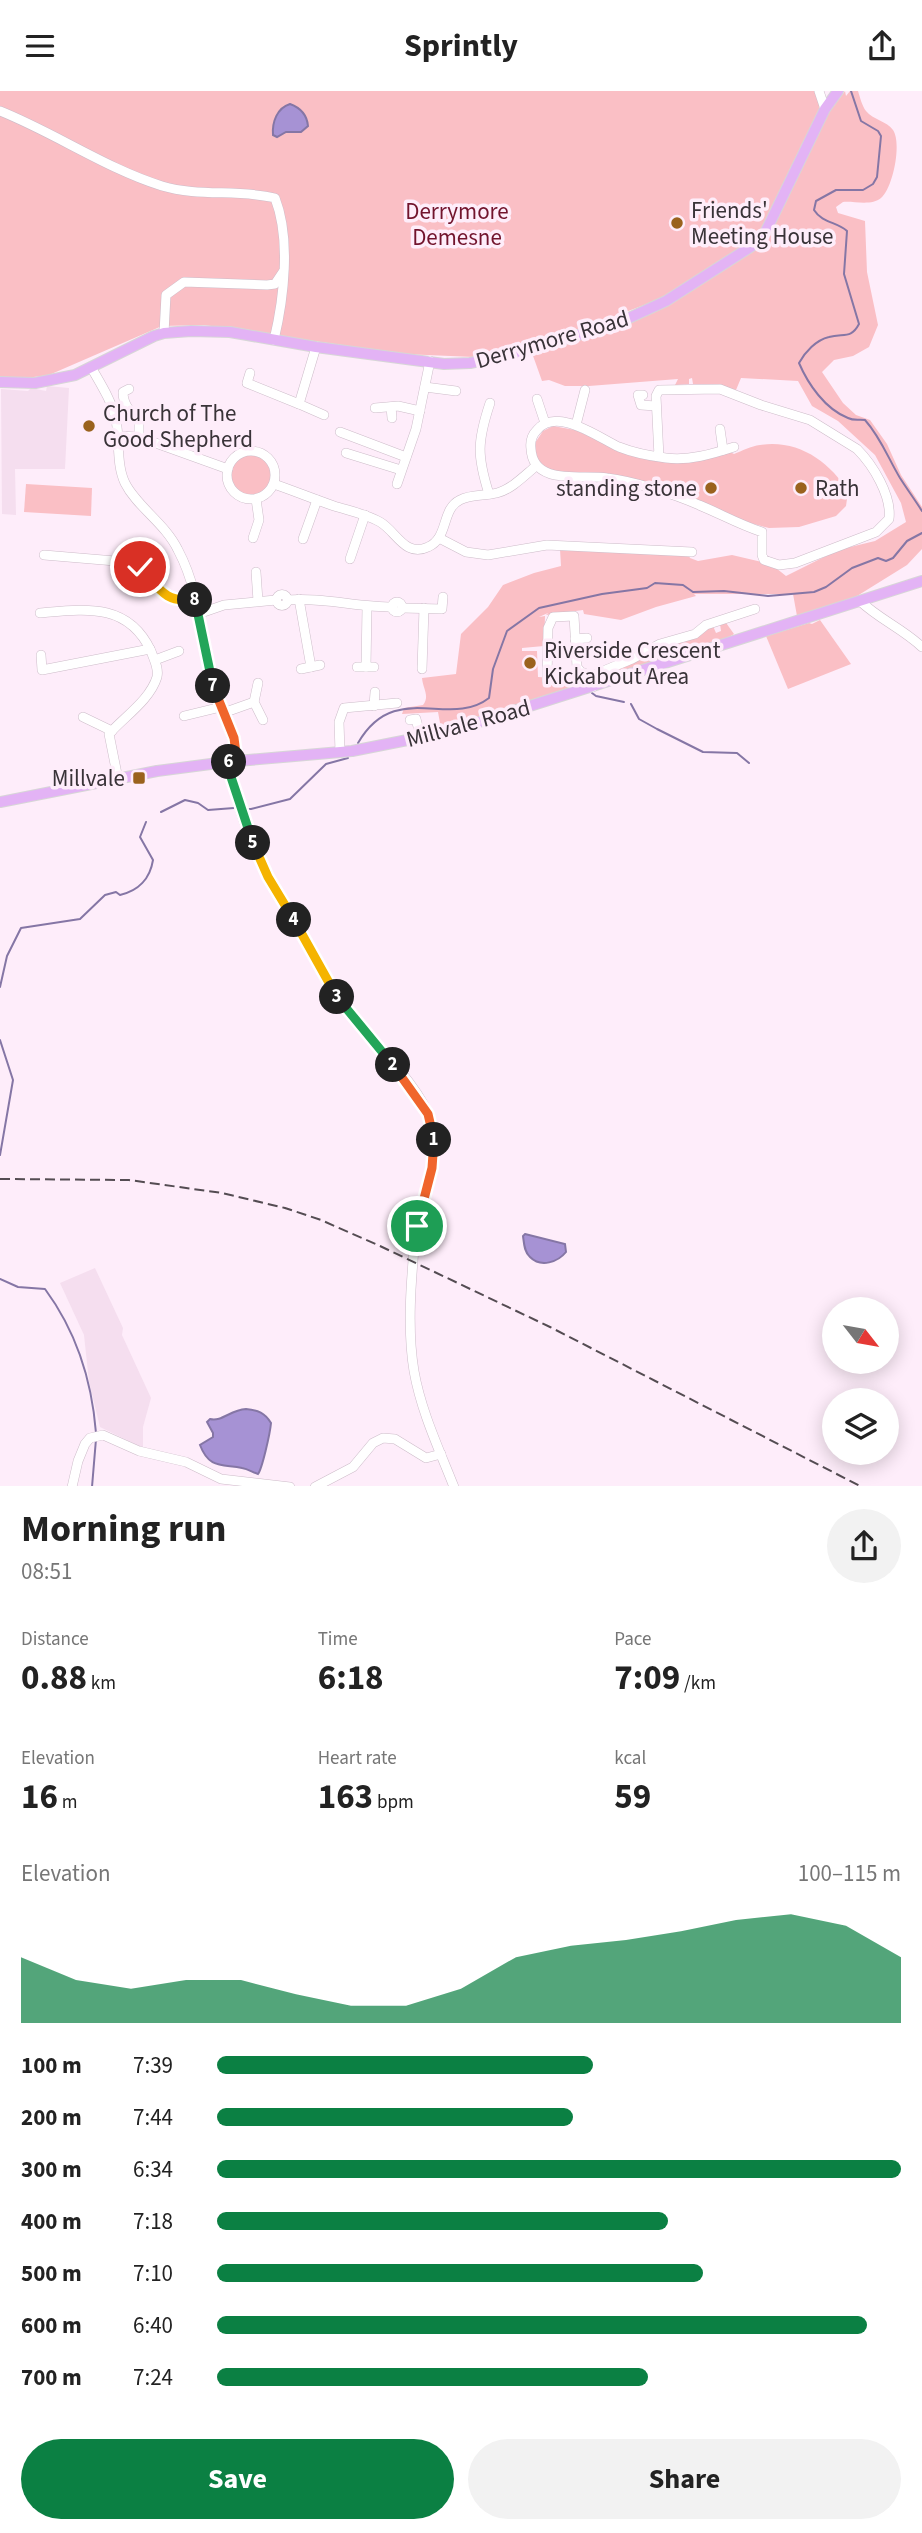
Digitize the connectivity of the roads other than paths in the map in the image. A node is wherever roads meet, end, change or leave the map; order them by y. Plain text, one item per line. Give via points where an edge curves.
1 (819, 91) edge
2 (838, 91) edge
3 (825, 109) junction
4 (0, 111) edge
5 (284, 272) junction
6 (164, 333) junction
7 (274, 340) junction
8 (316, 347) junction
9 (430, 361) junction
10 (91, 367) junction
11 (250, 373) dead end
12 (0, 382) edge
13 (425, 387) junction
14 (129, 389) dead end
15 (456, 391) dead end
16 (586, 395) dead end
17 (643, 395) dead end
18 (537, 399) dead end
19 (490, 403) dead end
20 (299, 404) junction
21 (656, 406) junction
22 (391, 407) junction
23 (375, 408) dead end
24 (420, 411) junction
25 (324, 415) dead end
26 (392, 418) dead end
27 (545, 423) junction
28 (576, 425) junction
29 (720, 429) dead end
30 (340, 432) dead end
31 (118, 436) junction
32 (351, 436) junction
33 (139, 437) junction
34 (734, 447) dead end
35 (723, 450) junction
36 (406, 457) junction
37 (659, 457) junction
38 (536, 465) junction
39 (228, 469) junction
40 (401, 470) junction
41 (274, 484) junction
42 (397, 484) dead end
43 (489, 494) junction
44 (256, 499) junction
45 (317, 500) junction
46 (365, 515) junction
47 (301, 535) dead end
48 (253, 538) dead end
49 (439, 538) junction
50 (692, 552) dead end
51 (44, 555) dead end
52 (354, 556) dead end
53 (256, 572) dead end
54 (922, 581) edge
55 (443, 597) dead end
56 (195, 598) junction
57 (299, 599) junction
58 (258, 601) junction
59 (860, 601) junction
60 (367, 607) junction
61 (424, 608) junction
62 (755, 609) dead end
63 (39, 613) dead end
64 (198, 614) junction
65 (587, 638) dead end
66 (575, 639) junction
67 (922, 647) edge
68 (150, 649) junction
69 (179, 650) dead end
70 (41, 655) dead end
71 (155, 660) junction
72 (311, 667) dead end
73 (366, 667) dead end
74 (422, 669) dead end
75 (547, 681) dead end
76 (592, 681) junction
77 (258, 683) dead end
78 (375, 692) dead end
79 (254, 702) junction
80 (397, 703) dead end
81 (374, 706) junction
82 (222, 710) junction
83 (184, 716) dead end
84 (89, 717) dead end
85 (264, 720) dead end
86 (410, 720) dead end
87 (112, 731) junction
88 (421, 738) junction
89 (340, 753) junction
90 (232, 762) junction
91 (118, 779) junction
92 (0, 802) edge
93 (441, 1454) junction
94 (72, 1486) edge
95 (290, 1486) edge
96 (315, 1486) edge
97 (454, 1486) edge

1 - 3 street
2 - 3 main road, Derrymore Road
3 - 9 main road, Derrymore Road via 765,233 732,259 666,301 618,323 484,361
4 - 5 street via 163,186 192,193 275,198
5 - 6 street via 275,284 267,285 184,282 166,295
5 - 7 street
6 - 7 main road, Derrymore Road via 219,331
6 - 10 main road, Derrymore Road
7 - 8 main road, Derrymore Road
8 - 9 main road, Derrymore Road
8 - 20 street
9 - 13 street
10 - 12 main road, Derrymore Road via 40,383
10 - 31 street via 110,402
11 - 20 street via 247,383
13 - 15 street
13 - 24 street
14 - 33 street via 123,396 141,424
16 - 28 street
17 - 21 street via 638,395 640,405
18 - 27 street
19 - 43 street via 479,420 480,462
20 - 25 street
21 - 37 street
21 - 38 street via 656,395 662,389 720,389 810,420 863,455 886,494 889,519 876,532 779,565 764,561 762,531 700,505 609,478 548,474
22 - 23 street
22 - 24 street
22 - 26 street
24 - 36 street
27 - 28 street
27 - 38 street via 532,439
28 - 37 street via 632,452
29 - 35 street
30 - 32 street
31 - 33 street
31 - 56 street via 126,485 170,535
32 - 36 street
32 - 40 street via 344,457
33 - 39 street
34 - 35 street
35 - 37 street via 690,458
36 - 40 street
38 - 43 street via 506,489
39 - 41 street via 237,456 259,452 275,469
39 - 44 street via 233,491
40 - 42 street
41 - 44 street
41 - 45 street
43 - 49 street via 456,502
44 - 48 street via 259,520
45 - 46 street
45 - 47 street
46 - 49 street via 414,549 428,547
46 - 52 street
49 - 50 street via 466,552 488,555 547,545 677,546
51 - 56 street via 127,562 140,567 162,593
53 - 58 street
54 - 59 main road, Millvale Road
55 - 61 street via 442,609
56 - 64 street
57 - 58 street via 283,605 276,600
57 - 60 street
57 - 72 street
58 - 64 street
59 - 67 street
59 - 76 main road, Millvale Road
60 - 61 street
60 - 73 street
61 - 74 street
62 - 76 street via 660,644
63 - 68 street via 111,613 138,630
64 - 82 street
65 - 66 street
66 - 75 street via 575,616 550,620
66 - 76 street via 578,670
68 - 70 street via 43,670
68 - 71 street
69 - 71 street
71 - 87 street via 154,684
76 - 88 main road, Millvale Road via 498,718
77 - 79 street
78 - 81 street
79 - 82 street
79 - 85 street
80 - 81 street
81 - 89 street via 351,706 342,711
82 - 83 street
82 - 90 street via 234,738
84 - 87 street
86 - 88 street via 416,719
87 - 91 street via 108,740
88 - 89 main road, Millvale Road
89 - 90 main road, Millvale Road
90 - 91 main road, Millvale Road
90 - 93 street via 237,798 268,877 330,987 405,1078 433,1127 435,1151 415,1238 411,1349 420,1395
91 - 92 main road, Millvale Road
93 - 96 street via 426,1458 396,1439 383,1438 353,1467
93 - 97 street
94 - 95 street via 78,1461 93,1437 113,1437 221,1479

